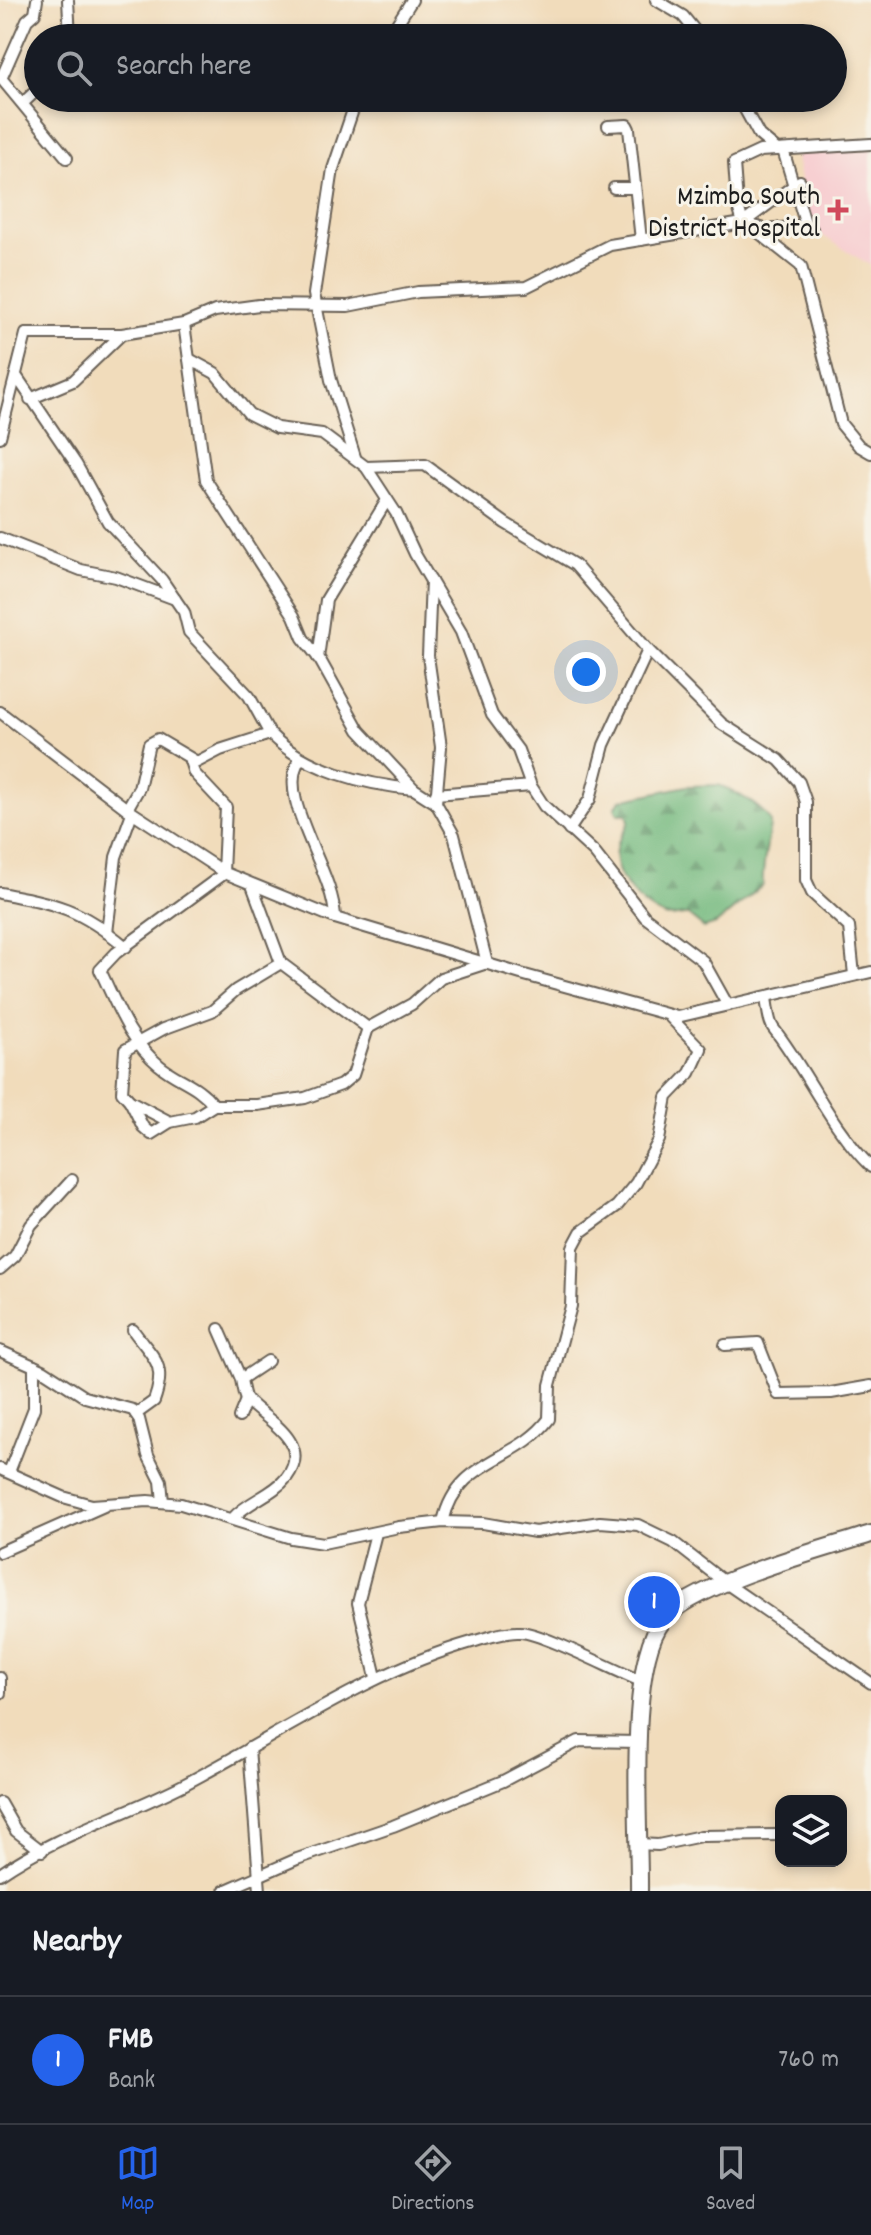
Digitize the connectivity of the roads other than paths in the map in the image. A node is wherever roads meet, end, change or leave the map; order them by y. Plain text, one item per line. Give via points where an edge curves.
1 (37, 0) edge
2 (68, 0) edge
3 (412, 0) edge
4 (656, 0) edge
5 (25, 24) edge
6 (69, 24) edge
7 (397, 24) edge
8 (690, 24) edge
9 (24, 27) edge
10 (1, 78) edge
11 (24, 102) edge
12 (32, 112) edge
13 (352, 112) edge
14 (746, 112) edge
15 (608, 126) dead end
16 (871, 144) edge
17 (780, 150) junction
18 (67, 158) dead end
19 (797, 184) junction
20 (614, 188) dead end
21 (635, 188) junction
22 (746, 224) junction
23 (641, 240) junction
24 (314, 306) junction
25 (184, 324) junction
26 (122, 334) junction
27 (189, 359) junction
28 (17, 377) junction
29 (30, 399) junction
30 (0, 437) edge
31 (871, 453) edge
32 (355, 457) junction
33 (366, 467) junction
34 (387, 500) junction
35 (0, 538) edge
36 (431, 579) junction
37 (175, 599) junction
38 (648, 650) junction
39 (318, 658) junction
40 (0, 712) edge
41 (270, 734) junction
42 (300, 759) junction
43 (190, 761) junction
44 (531, 786) junction
45 (414, 789) junction
46 (436, 799) junction
47 (129, 811) junction
48 (569, 830) junction
49 (224, 873) junction
50 (252, 885) junction
51 (0, 893) edge
52 (335, 918) junction
53 (107, 933) junction
54 (126, 947) junction
55 (281, 963) junction
56 (487, 963) junction
57 (871, 972) edge
58 (854, 975) junction
59 (766, 999) junction
60 (727, 1004) junction
61 (669, 1017) junction
62 (368, 1028) junction
63 (140, 1044) junction
64 (130, 1101) junction
65 (214, 1105) junction
66 (170, 1122) junction
67 (871, 1167) edge
68 (72, 1180) dead end
69 (0, 1269) edge
70 (219, 1329) dead end
71 (133, 1330) dead end
72 (725, 1345) dead end
73 (0, 1351) edge
74 (268, 1361) dead end
75 (34, 1366) junction
76 (241, 1379) junction
77 (871, 1386) edge
78 (246, 1400) junction
79 (136, 1414) junction
80 (239, 1417) dead end
81 (5, 1471) edge
82 (163, 1502) junction
83 (105, 1505) junction
84 (233, 1518) junction
85 (443, 1522) junction
86 (376, 1533) junction
87 (871, 1534) edge
88 (0, 1552) edge
89 (727, 1584) junction
90 (376, 1677) junction
91 (0, 1678) edge
92 (643, 1682) junction
93 (871, 1683) edge
94 (0, 1693) edge
95 (639, 1742) junction
96 (249, 1748) junction
97 (0, 1803) edge
98 (775, 1835) edge
99 (639, 1844) junction
100 (42, 1851) junction
101 (0, 1874) edge
102 (260, 1875) junction
103 (224, 1891) edge
104 (260, 1891) edge
105 (639, 1891) edge

1 - 5 street
2 - 6 street
3 - 7 street
4 - 8 street
9 - 10 street
10 - 11 street
12 - 18 street
13 - 24 street via 333,169
14 - 17 street via 759,135
15 - 21 street via 629,129
16 - 17 street
17 - 19 street
17 - 22 street via 751,154 734,163 737,203
19 - 22 street
19 - 22 street via 810,229 769,230
20 - 21 street
21 - 23 street
22 - 23 street
22 - 31 street via 801,266 841,424
23 - 24 street via 597,250 526,287 418,292 359,304
24 - 25 street via 247,306
24 - 32 street
25 - 26 street
25 - 27 street
26 - 28 street via 26,334
26 - 29 street via 73,381
27 - 32 street via 215,373 249,414 277,428 322,434
27 - 39 street via 206,480
28 - 29 street
28 - 30 street
29 - 37 street via 76,464 108,522
32 - 33 street
33 - 34 street
33 - 38 street via 425,465 575,565
34 - 36 street
34 - 39 street via 326,600
35 - 37 street
36 - 44 street via 461,632 492,715 518,750
36 - 46 street via 428,656 441,755
37 - 41 street via 189,632 249,696
38 - 48 street via 606,741 590,799
38 - 58 street via 727,729 779,760 799,782 806,802 806,880 812,893 849,927
39 - 45 street via 359,730
40 - 47 street
41 - 42 street
41 - 43 street via 220,750 205,761
42 - 45 street via 380,786
42 - 52 street via 292,778 295,802 324,869
43 - 47 street via 161,739 152,741
43 - 49 street via 194,773 226,807
44 - 46 street
44 - 48 street
45 - 46 street
46 - 56 street via 459,845
47 - 49 street
47 - 53 street via 116,857
48 - 60 street via 645,917 703,961
49 - 50 street
49 - 54 street
50 - 52 street
50 - 55 street
51 - 53 street via 68,908
52 - 56 street
53 - 54 street
54 - 63 street via 100,970
55 - 62 street
55 - 63 street via 212,1011 152,1034
56 - 61 street
56 - 62 street via 441,978 412,1004
57 - 58 street
58 - 59 street
59 - 60 street
59 - 67 street via 772,1027
60 - 61 street
61 - 85 street via 701,1049 699,1056 667,1097 657,1148 636,1183 577,1238 571,1306 550,1385 546,1424 465,1479 447,1504
62 - 65 street via 357,1070 341,1085 279,1102
63 - 64 street via 123,1053 120,1084
63 - 65 street via 166,1070 195,1084
64 - 66 street
64 - 66 street via 150,1134
65 - 66 street via 195,1117
68 - 69 street
70 - 76 street
71 - 79 street via 156,1355 159,1371 154,1401
72 - 77 street via 758,1343 778,1394
73 - 75 street
74 - 76 street
75 - 79 street via 85,1397 125,1405
75 - 81 street via 34,1408
76 - 78 street
78 - 80 street
78 - 84 street via 282,1429 292,1465 278,1485
79 - 82 street
81 - 83 street via 63,1497
82 - 83 street
82 - 84 street
83 - 88 street
84 - 86 street via 323,1543
85 - 86 street
85 - 89 street via 535,1532 600,1522 638,1525 673,1542
86 - 90 street via 358,1612
87 - 89 main road
89 - 92 main road via 689,1600 664,1619 650,1648
89 - 93 street
90 - 92 street via 464,1644 519,1632
90 - 96 street
91 - 94 street
92 - 95 main road
95 - 99 main road
95 - 102 street via 579,1741 503,1781
96 - 100 street
96 - 102 street
97 - 100 street via 16,1831
98 - 99 street
99 - 105 main road
100 - 101 street
102 - 103 street
102 - 104 street

